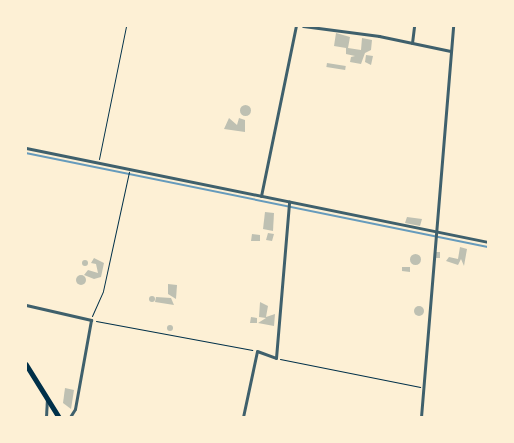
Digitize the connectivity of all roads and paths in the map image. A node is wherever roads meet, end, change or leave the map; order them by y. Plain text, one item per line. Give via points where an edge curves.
1 (126, 26) edge
2 (296, 26) edge
3 (302, 26) edge
4 (414, 26) edge
5 (453, 26) edge
6 (330, 28) edge
7 (412, 43) junction
8 (450, 51) junction
9 (26, 148) edge
10 (98, 163) junction
11 (129, 170) junction
12 (261, 196) junction
13 (289, 202) junction
14 (435, 231) junction
15 (488, 242) edge
16 (26, 305) edge
17 (91, 320) junction
18 (257, 350) junction
19 (276, 358) junction
20 (26, 364) edge
21 (422, 388) junction
22 (47, 398) junction
23 (46, 417) edge
24 (59, 417) edge
25 (70, 417) edge
26 (243, 417) edge
27 (421, 417) edge

1 - 10 path
2 - 12 street
3 - 6 street
4 - 7 street
5 - 8 street
6 - 7 street
7 - 8 street
8 - 14 street
9 - 10 street
10 - 11 street
11 - 12 street
11 - 17 path via 103,291
12 - 13 street
13 - 14 street
13 - 19 street
14 - 15 street
14 - 21 street
16 - 17 street
17 - 18 path
17 - 25 street via 75,409
18 - 19 street
18 - 26 street
19 - 21 path
20 - 22 main road
21 - 27 street
22 - 23 street
22 - 24 main road

